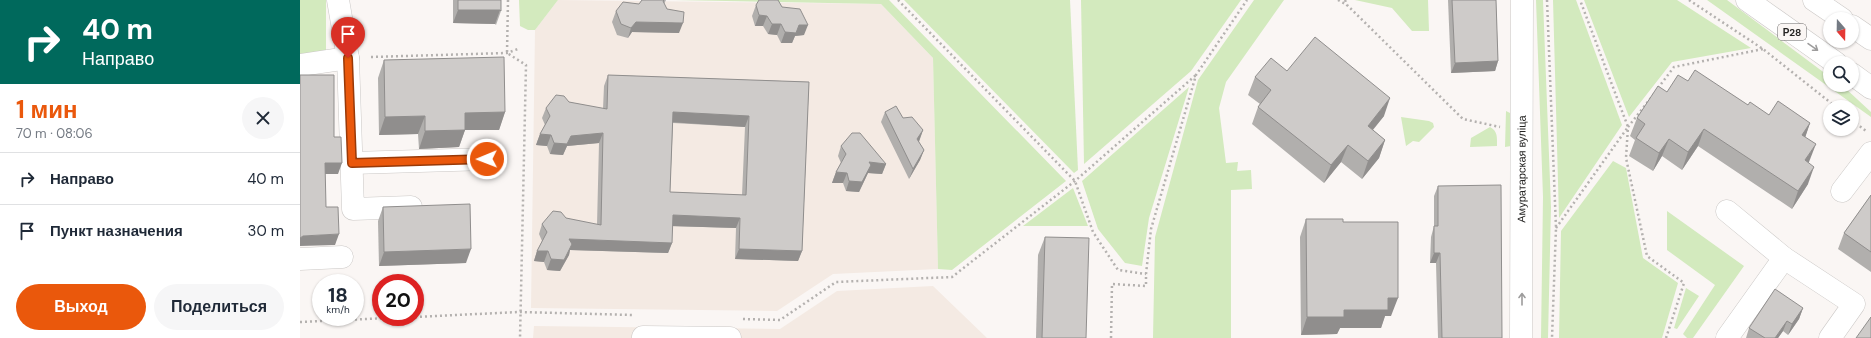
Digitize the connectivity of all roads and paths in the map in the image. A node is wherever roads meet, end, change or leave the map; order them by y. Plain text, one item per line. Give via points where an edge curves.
1 (338, 0) edge
2 (508, 0) edge
3 (898, 0) edge
4 (1247, 0) edge
5 (1338, 0) edge
6 (1345, 0) edge
7 (1522, 0) edge
8 (1547, 0) edge
9 (1580, 0) edge
10 (1689, 0) edge
11 (1748, 0) edge
12 (1814, 0) edge
13 (1347, 5) junction
14 (1832, 12) edge
15 (1859, 31) edge
16 (1871, 39) edge
17 (518, 49) dead end
18 (1763, 49) junction
19 (507, 54) junction
20 (1826, 56) edge
21 (348, 58) junction
22 (300, 65) edge
23 (1196, 75) junction
24 (1859, 79) edge
25 (1871, 88) edge
26 (1827, 100) edge
27 (1859, 125) edge
28 (1628, 127) junction
29 (1871, 134) edge
30 (1501, 135) dead end
31 (1871, 153) edge
32 (487, 159) dead end
33 (352, 163) junction
34 (1075, 181) junction
35 (1842, 192) dead end
36 (429, 206) edge
37 (1727, 211) dead end
38 (1556, 228) junction
39 (342, 257) dead end
40 (1784, 258) junction
41 (300, 259) edge
42 (1146, 274) junction
43 (519, 312) junction
44 (638, 316) dead end
45 (424, 317) edge
46 (372, 319) edge
47 (740, 319) dead end
48 (300, 322) edge
49 (520, 338) edge
50 (643, 338) edge
51 (730, 338) edge
52 (1111, 338) edge
53 (1522, 338) edge
54 (1552, 338) edge
55 (1666, 338) edge
56 (1728, 338) edge
57 (1830, 338) edge

1 - 21 street
2 - 19 path
3 - 34 path
4 - 23 path
5 - 13 path
6 - 13 path
53 -> 7 street, Амуратарская вуліца
8 - 38 path
9 - 28 path
10 - 18 path
11 -> 20 street, Р28
12 - 14 street
13 - 30 path via 1463,119 1501,127
15 - 16 street
17 - 19 path
18 - 26 path
18 - 28 path via 1674,67
19 - 21 path
19 - 43 path via 526,65
21 - 22 street
21 - 33 street
23 - 34 path
23 - 42 path via 1152,229
24 - 25 street
27 - 29 path
28 - 38 path
28 - 55 path via 1626,158 1647,256 1684,283
31 - 35 street
32 - 33 street
33 - 36 street via 353,210
34 - 42 path via 1093,232 1118,270
34 - 47 path via 952,277 836,282 780,320
37 - 40 street
38 - 54 path
39 - 41 street
40 - 56 street
40 - 57 street via 1854,304
42 - 52 path via 1146,286 1112,284
43 - 44 path
43 - 45 path
43 - 49 path
46 - 48 path
50 - 51 street

